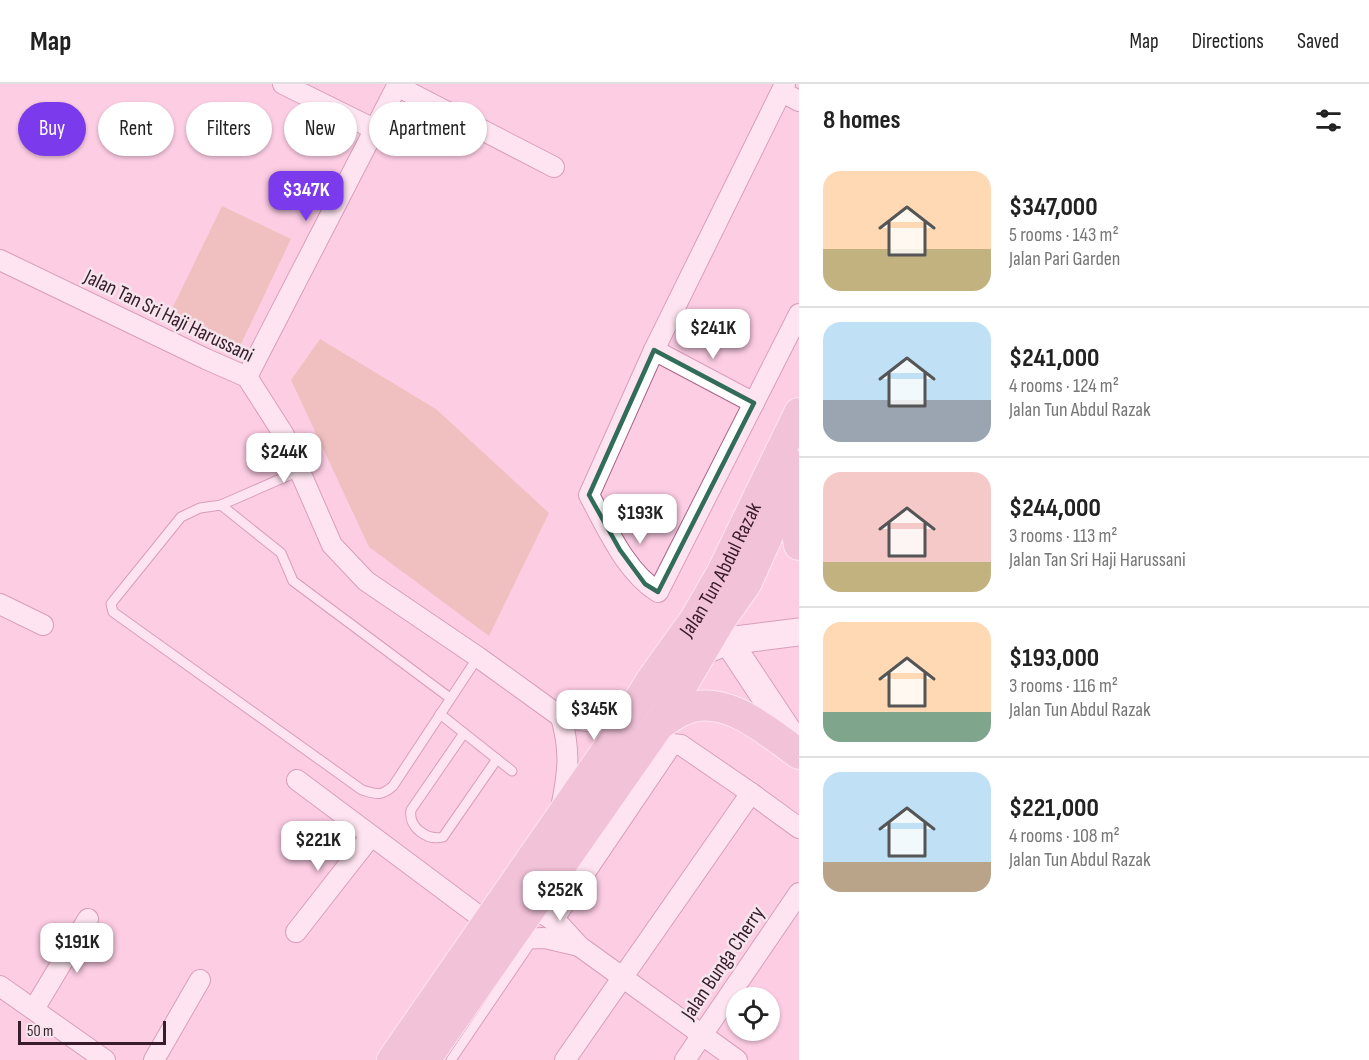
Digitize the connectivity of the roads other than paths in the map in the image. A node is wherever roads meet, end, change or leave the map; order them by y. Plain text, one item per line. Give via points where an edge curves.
1 (283, 84) edge
2 (397, 85) edge
3 (789, 92) edge
4 (389, 102) edge
5 (369, 127) edge
6 (369, 142) edge
7 (554, 167) dead end
8 (0, 260) edge
9 (799, 314) edge
10 (654, 350) junction
11 (247, 377) junction
12 (754, 403) junction
13 (799, 414) edge
14 (299, 471) junction
15 (794, 476) edge
16 (221, 505) junction
17 (799, 545) edge
18 (721, 574) junction
19 (0, 604) edge
20 (43, 625) dead end
21 (799, 632) edge
22 (716, 637) junction
23 (478, 657) junction
24 (450, 698) junction
25 (440, 714) junction
26 (561, 717) junction
27 (628, 717) junction
28 (659, 725) junction
29 (464, 733) junction
30 (799, 748) edge
31 (799, 754) edge
32 (496, 759) junction
33 (512, 771) dead end
34 (297, 780) dead end
35 (751, 793) junction
36 (558, 820) junction
37 (799, 828) edge
38 (370, 836) junction
39 (799, 893) edge
40 (542, 914) junction
41 (88, 919) dead end
42 (509, 925) junction
43 (296, 932) dead end
44 (579, 946) junction
45 (622, 977) junction
46 (200, 980) dead end
47 (0, 986) edge
48 (34, 1010) junction
49 (703, 1035) junction
50 (105, 1060) edge
51 (153, 1060) edge
52 (392, 1060) edge
53 (424, 1060) edge
54 (451, 1060) edge
55 (565, 1060) edge
56 (686, 1060) edge
57 (737, 1060) edge

1 - 5 street
2 - 4 street
2 - 7 street
3 - 10 street
6 - 11 street
8 - 11 street, Jalan Tan Sri Haji Harussani
9 - 12 street
10 - 12 street
10 - 12 street via 589,495 620,550 645,584 658,592
11 - 14 street, Jalan Tan Sri Haji Harussani via 284,435
13 - 18 main road, Jalan Tun Abdul Razak
14 - 16 lane
14 - 23 street, Jalan Tan Sri Haji Harussani via 332,546 366,581
15 - 17 main road
15 - 22 main road, Jalan Tun Abdul Razak via 746,584
16 - 24 lane via 280,553 293,581
16 - 25 lane via 200,508 181,517 111,604 113,612 352,783 376,795 393,786
18 - 22 main road
18 - 27 main road, Jalan Tun Abdul Razak
19 - 20 street
21 - 22 main road, Jalan Tun Abdul Razak
22 - 27 main road, Jalan Tun Abdul Razak via 672,669 647,702
22 - 28 main road, Jalan Tun Abdul Razak
22 - 30 main road
23 - 24 lane
23 - 26 street, Jalan Tan Sri Haji Harussani
24 - 25 lane
25 - 29 lane
26 - 27 street, Jalan Tan Sri Haji Harussani via 593,722
26 - 36 street via 568,766
27 - 36 main road, Jalan Tun Abdul Razak
28 - 31 main road via 684,710 722,708 757,724
28 - 40 main road, Jalan Tun Abdul Razak
29 - 32 lane
29 - 32 lane via 411,810 413,825 429,837 443,837
32 - 33 lane
34 - 38 street
35 - 37 street
35 - 40 street via 681,745 672,744
35 - 45 street
36 - 42 main road, Jalan Tun Abdul Razak
38 - 42 street
38 - 43 street
39 - 49 street, Jalan Bunga Cherry
40 - 42 main road, Jalan Tun Abdul Razak
40 - 44 street via 560,924
41 - 48 street
42 - 44 street
42 - 52 main road, Jalan Tun Abdul Razak
42 - 53 main road, Jalan Tun Abdul Razak
42 - 54 lane
44 - 45 street
45 - 49 street
45 - 55 street
46 - 51 street
47 - 48 street
48 - 50 street
49 - 56 street, Jalan Bunga Cherry
49 - 57 street

